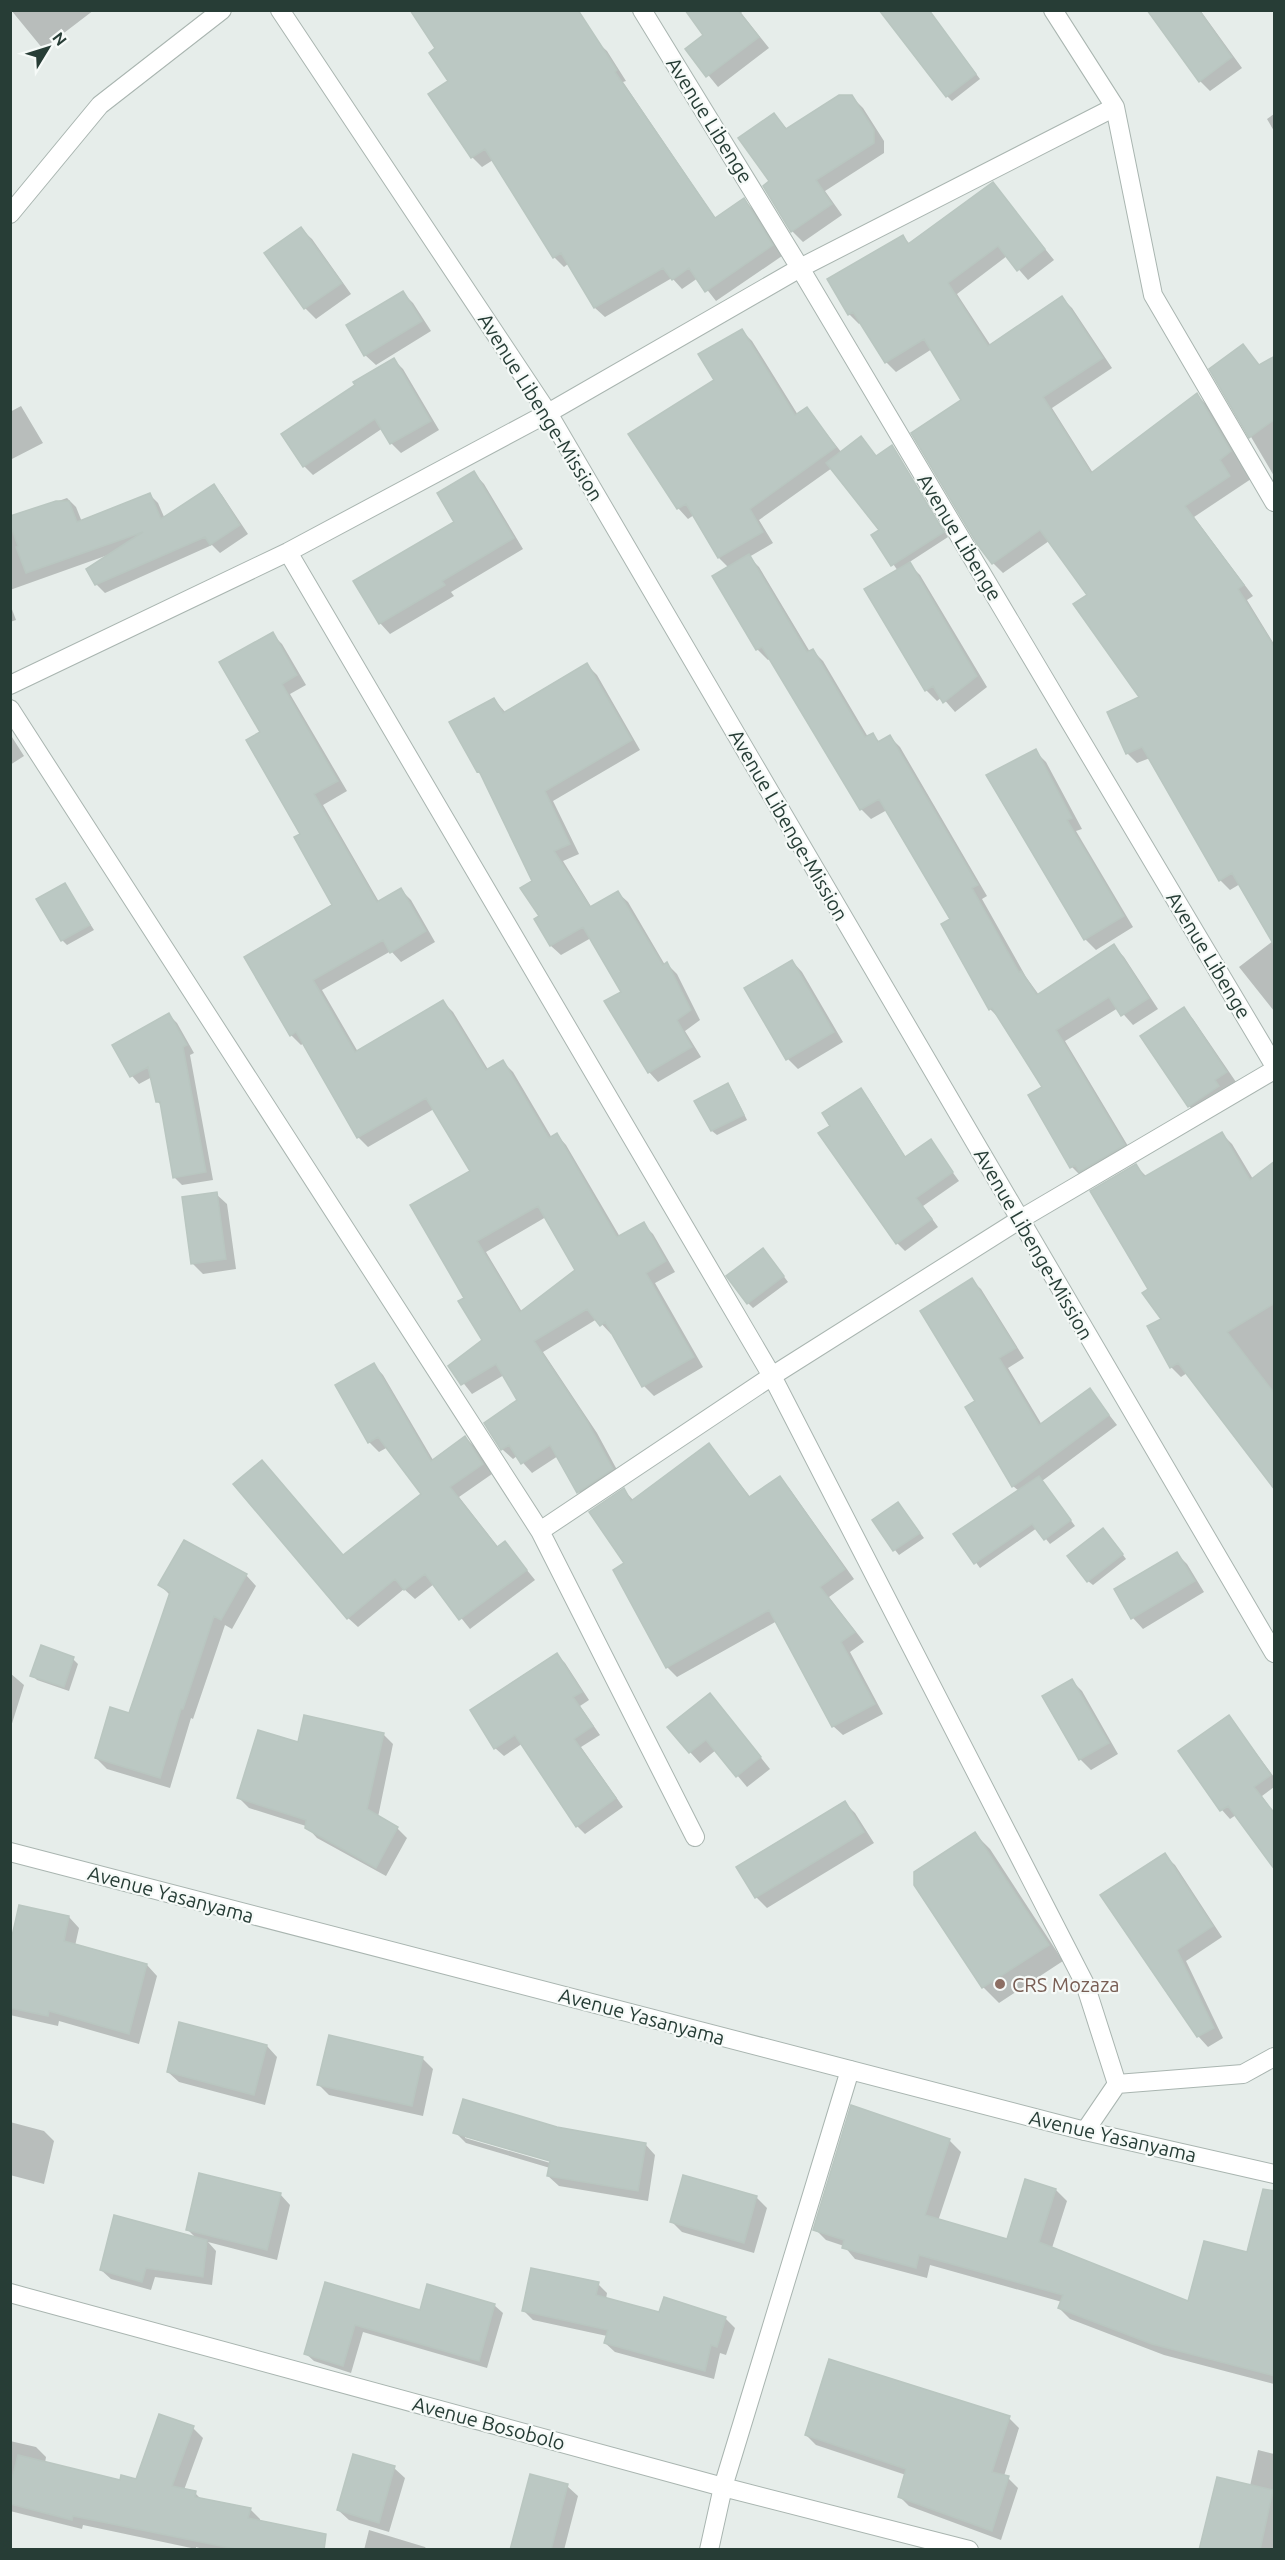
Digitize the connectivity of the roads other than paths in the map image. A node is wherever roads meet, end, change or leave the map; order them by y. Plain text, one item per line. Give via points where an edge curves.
1 (222, 10) edge
2 (280, 10) edge
3 (642, 10) edge
4 (1053, 10) edge
5 (1115, 107) junction
6 (10, 214) edge
7 (800, 268) junction
8 (548, 413) junction
9 (1275, 502) edge
10 (288, 552) junction
11 (10, 685) edge
12 (10, 709) edge
13 (1275, 1065) edge
14 (1275, 1070) edge
15 (1019, 1220) junction
16 (772, 1376) junction
17 (540, 1531) junction
18 (1275, 1653) edge
19 (695, 1837) dead end
20 (10, 1852) edge
21 (1275, 2057) edge
22 (850, 2070) junction
23 (1117, 2084) junction
24 (1085, 2131) junction
25 (1275, 2174) edge
26 (10, 2293) edge
27 (723, 2487) junction
28 (709, 2550) edge
29 (969, 2550) edge

1 - 6 street via 100,105
2 - 8 street, Avenue Libenge-Mission
3 - 7 street, Avenue Libenge
4 - 5 street
5 - 7 street
5 - 9 street via 1153,295
7 - 8 street
7 - 13 street, Avenue Libenge
8 - 10 street
8 - 15 street, Avenue Libenge-Mission
10 - 11 street
10 - 16 street
12 - 17 street
14 - 15 street
15 - 16 street
15 - 18 street, Avenue Libenge-Mission
16 - 17 street
16 - 23 street via 1085,1984
17 - 19 street
20 - 22 street, Avenue Yasanyama
21 - 23 street via 1243,2074
22 - 24 street, Avenue Yasanyama
22 - 27 street
23 - 24 street
24 - 25 street, Avenue Yasanyama
26 - 27 street, Avenue Bosobolo
27 - 28 street
27 - 29 street, Avenue Bosobolo

